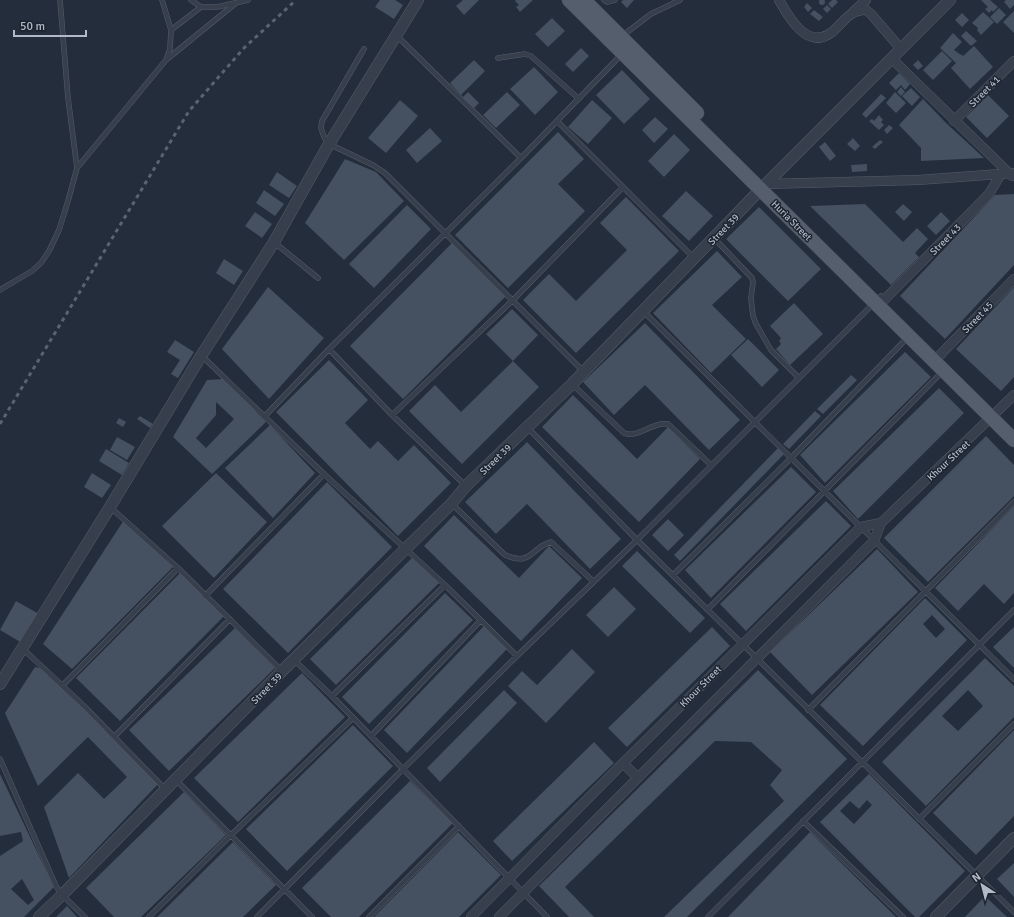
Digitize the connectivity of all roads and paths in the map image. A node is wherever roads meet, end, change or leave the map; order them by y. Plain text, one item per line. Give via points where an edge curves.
1 (60, 0) edge
2 (162, 0) edge
3 (191, 0) edge
4 (248, 0) edge
5 (418, 0) edge
6 (569, 0) edge
7 (584, 0) edge
8 (604, 0) edge
9 (615, 0) edge
10 (680, 0) edge
11 (779, 0) edge
12 (866, 0) edge
13 (950, 0) edge
14 (236, 3) junction
15 (201, 7) junction
16 (852, 13) junction
17 (172, 30) junction
18 (397, 36) junction
19 (620, 37) junction
20 (364, 49) dead end
21 (901, 50) junction
22 (623, 53) junction
23 (498, 58) dead end
24 (891, 58) junction
25 (166, 60) junction
26 (1014, 61) edge
27 (579, 99) junction
28 (557, 121) junction
29 (954, 121) junction
30 (329, 144) junction
31 (521, 158) junction
32 (76, 168) junction
33 (1010, 175) edge
34 (623, 187) junction
35 (764, 187) junction
36 (447, 233) junction
37 (714, 238) junction
38 (274, 242) junction
39 (694, 258) junction
40 (318, 278) dead end
41 (1014, 279) edge
42 (0, 290) edge
43 (880, 299) junction
44 (513, 300) junction
45 (642, 311) junction
46 (909, 336) junction
47 (329, 349) junction
48 (940, 355) junction
49 (201, 356) junction
50 (944, 370) junction
51 (584, 372) junction
52 (799, 378) junction
53 (572, 384) junction
54 (1014, 396) edge
55 (995, 415) junction
56 (392, 416) junction
57 (264, 417) junction
58 (755, 422) junction
59 (1014, 427) edge
60 (527, 428) junction
61 (1014, 440) edge
62 (791, 458) junction
63 (711, 464) junction
64 (324, 474) junction
65 (466, 486) junction
66 (825, 491) junction
67 (1014, 502) edge
68 (451, 504) junction
69 (110, 506) junction
70 (880, 523) junction
71 (861, 527) junction
72 (637, 540) junction
73 (874, 541) junction
74 (406, 549) junction
75 (178, 568) junction
76 (673, 575) junction
77 (593, 581) junction
78 (445, 585) junction
79 (926, 592) junction
80 (205, 596) junction
81 (708, 609) junction
82 (1014, 610) edge
83 (230, 619) junction
84 (480, 620) junction
85 (743, 644) junction
86 (978, 645) junction
87 (22, 648) junction
88 (516, 656) junction
89 (757, 658) junction
90 (294, 660) junction
91 (282, 671) junction
92 (1014, 679) edge
93 (0, 684) edge
94 (62, 686) junction
95 (332, 696) junction
96 (808, 710) junction
97 (353, 718) junction
98 (1014, 724) edge
99 (371, 736) junction
100 (114, 737) junction
101 (0, 759) edge
102 (861, 762) junction
103 (623, 763) junction
104 (403, 768) junction
105 (638, 778) junction
106 (176, 780) junction
107 (166, 790) junction
108 (919, 819) junction
109 (804, 821) junction
110 (458, 826) junction
111 (231, 835) junction
112 (1014, 838) edge
113 (977, 875) junction
114 (509, 879) junction
115 (284, 890) junction
116 (523, 893) junction
117 (62, 895) junction
118 (1014, 912) edge
119 (39, 917) edge
120 (85, 917) edge
121 (149, 917) edge
122 (257, 917) edge
123 (312, 917) edge
124 (369, 917) edge
125 (471, 917) edge
126 (499, 917) edge
127 (547, 917) edge
128 (708, 917) edge
129 (903, 917) edge
130 (936, 917) edge

1 - 32 lane
2 - 17 lane
3 - 15 lane
4 - 14 lane
5 - 18 street
6 - 22 main road, Huria Street
7 - 19 main road, Huria Street
8 - 9 lane
10 - 19 lane via 651,14
11 - 16 street via 794,23 807,36 814,38 822,38 832,33
12 - 16 street
13 - 21 street, Street 39
14 - 15 lane
14 - 25 lane
15 - 17 lane
16 - 21 street via 865,10 871,14
17 - 25 lane
18 - 30 street
18 - 31 lane
19 - 35 main road, Huria Street via 676,91
20 - 30 lane via 322,121 321,128
21 - 24 street, Street 39
22 - 27 lane
22 - 35 main road, Huria Street
23 - 27 lane via 525,54 531,56
24 - 29 street
24 - 35 street, Street 39
25 - 32 lane
26 - 29 street, Street 41
27 - 28 lane
28 - 31 lane
28 - 34 lane
29 - 33 street
30 - 36 lane via 386,173
30 - 38 street
31 - 36 lane
32 - 42 lane via 61,222 41,263
33 - 35 street
33 - 43 street, Street 43
34 - 39 lane
34 - 44 lane
35 - 37 street, Street 39
35 - 43 main road, Huria Street via 836,250
36 - 44 lane
36 - 47 lane
37 - 39 street, Street 39
37 - 52 lane via 752,278 751,298 756,324 770,350
38 - 40 lane
38 - 49 street
39 - 45 street, Street 39
41 - 48 street, Street 45
43 - 46 main road, Huria Street
43 - 48 main road, Huria Street
43 - 52 lane
44 - 51 lane
44 - 56 lane
45 - 51 street, Street 39
45 - 58 lane
46 - 50 main road, Huria Street
46 - 62 lane
47 - 56 lane
47 - 57 lane
48 - 55 main road, Huria Street
49 - 57 lane
49 - 69 street
50 - 55 main road, Huria Street
50 - 66 lane
51 - 53 street, Street 39
52 - 58 lane
53 - 60 street, Street 39
53 - 63 lane via 624,433 630,435 658,424 668,424
54 - 55 street, Khour Street
55 - 59 main road, Huria Street
55 - 61 main road, Huria Street
55 - 70 street, Khour Street
56 - 65 lane
57 - 64 lane
58 - 62 lane
58 - 63 lane
60 - 65 street, Street 39
60 - 72 lane
62 - 66 lane
62 - 76 lane
63 - 72 lane
64 - 74 lane
64 - 80 lane
65 - 68 street, Street 39
66 - 71 lane
66 - 81 lane
67 - 79 lane
68 - 74 street, Street 39
68 - 77 lane via 505,555 513,559 526,559 540,547 551,542
69 - 75 lane
69 - 87 street
70 - 71 street
70 - 73 street, Khour Street
71 - 73 lane
71 - 85 street, Khour Street
72 - 76 lane
72 - 77 lane
73 - 79 lane
73 - 89 street, Khour Street
74 - 78 lane
74 - 90 street, Street 39
75 - 80 lane
75 - 94 lane
76 - 81 lane
77 - 88 lane
78 - 84 lane
78 - 95 lane
79 - 86 lane
79 - 96 lane
80 - 83 lane
81 - 85 lane
82 - 86 lane
83 - 91 lane
83 - 100 lane
84 - 88 lane
84 - 99 lane
85 - 89 lane
85 - 103 street, Khour Street
86 - 92 lane
86 - 102 lane
87 - 93 street
87 - 94 lane
88 - 104 lane
89 - 96 lane
89 - 105 street, Khour Street
90 - 91 street, Street 39
90 - 95 lane
91 - 106 street, Street 39
94 - 100 lane
95 - 97 lane
96 - 102 lane
97 - 99 lane
97 - 111 lane
98 - 108 lane
99 - 104 lane
100 - 107 lane
101 - 117 lane
102 - 108 lane
102 - 109 lane
103 - 105 street
103 - 114 street, Khour Street
104 - 110 lane
104 - 115 lane
105 - 116 street, Khour Street
106 - 107 street, Street 39
106 - 111 lane
107 - 117 street, Street 39
108 - 113 lane
109 - 128 lane
109 - 129 lane
110 - 114 lane
110 - 124 lane
111 - 115 lane
111 - 121 lane
112 - 113 street
113 - 118 lane
113 - 130 street
114 - 116 lane
114 - 125 street, Khour Street
115 - 122 lane
115 - 123 lane
116 - 126 street
116 - 127 lane
117 - 119 street, Street 39
117 - 120 lane

